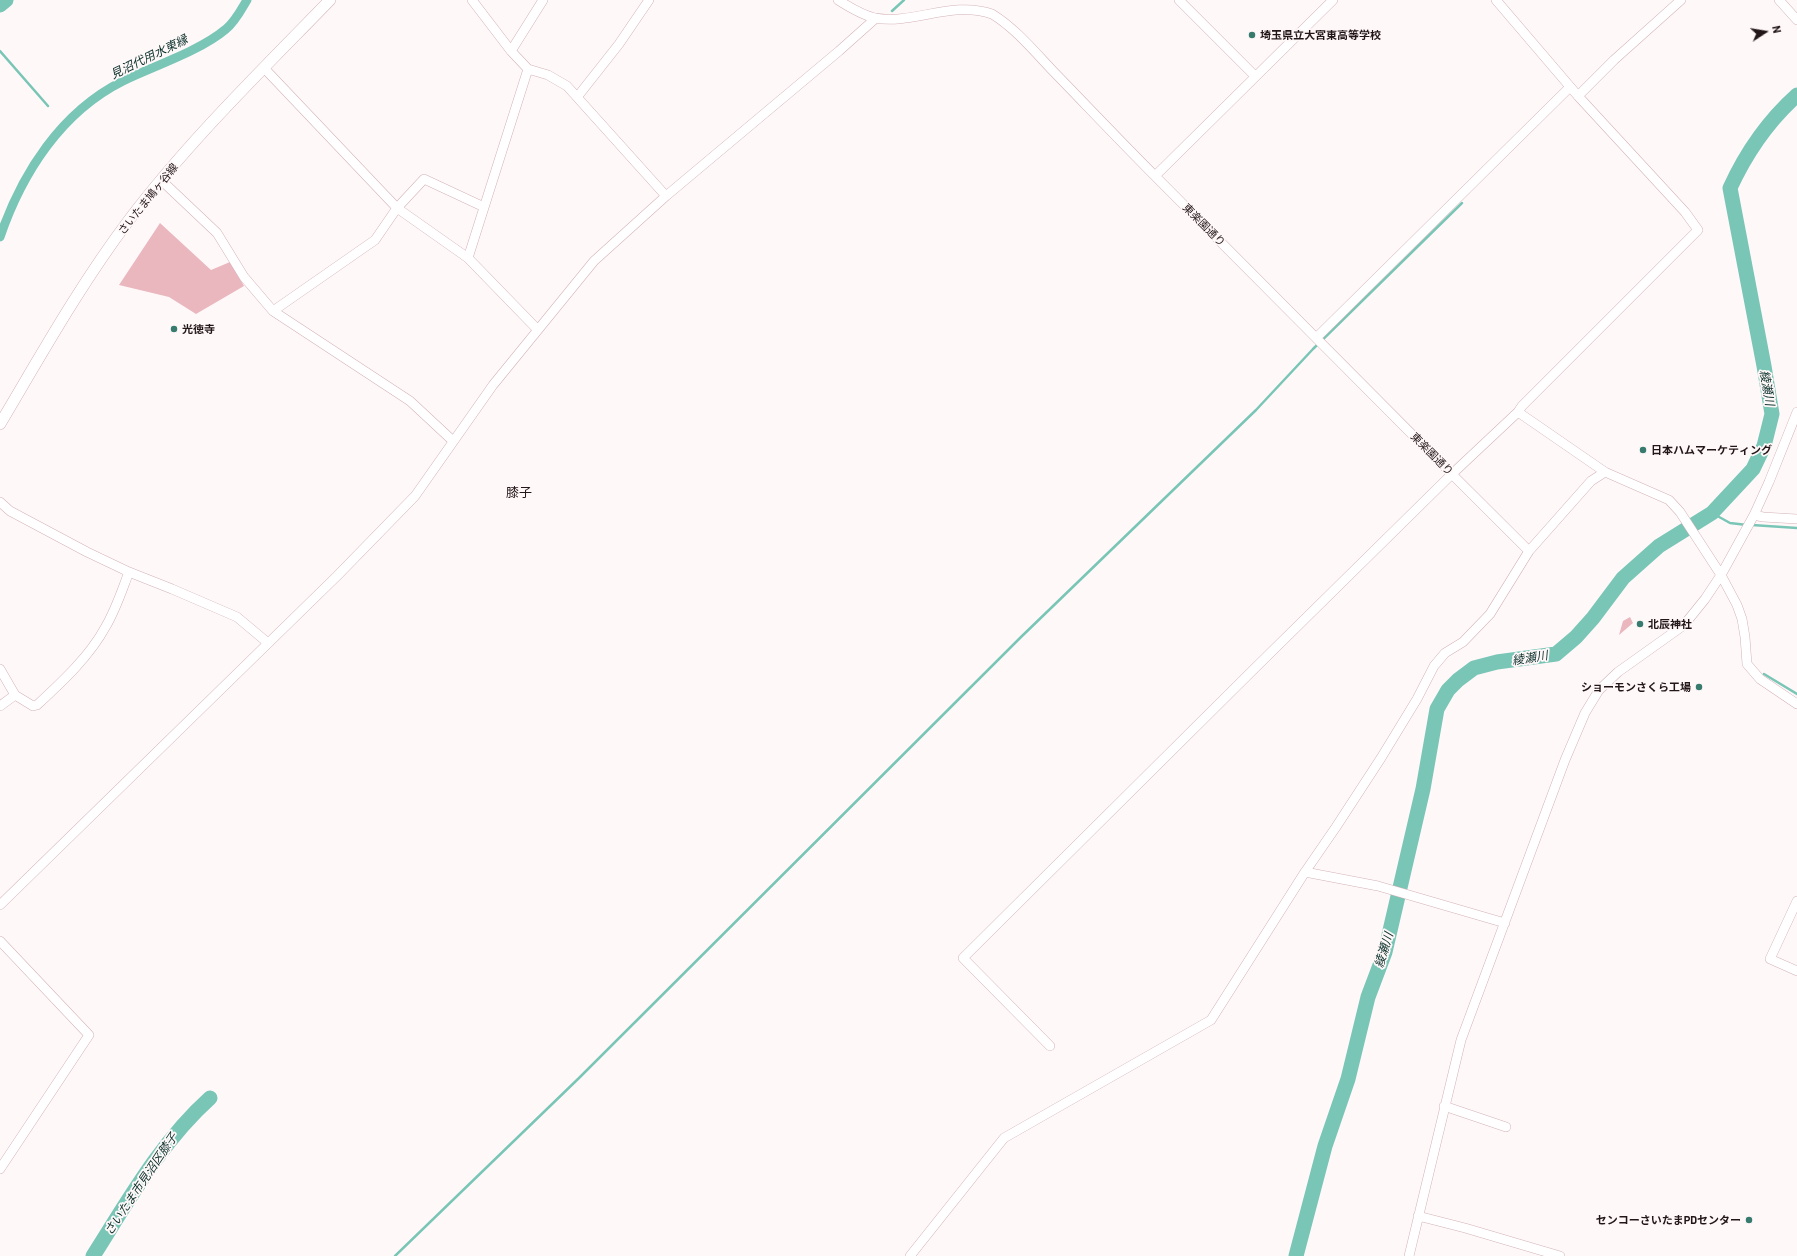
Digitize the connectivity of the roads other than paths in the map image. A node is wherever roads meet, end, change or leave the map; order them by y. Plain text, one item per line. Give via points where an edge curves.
1 (330, 0) edge
2 (472, 0) edge
3 (543, 0) edge
4 (649, 0) edge
5 (838, 0) edge
6 (1179, 0) edge
7 (1333, 0) edge
8 (1496, 0) edge
9 (1681, 0) edge
10 (1779, 0) edge
11 (977, 3) edge
12 (876, 18) junction
13 (1797, 20) edge
14 (511, 51) junction
15 (264, 68) junction
16 (528, 68) junction
17 (1256, 76) junction
18 (1570, 87) junction
19 (578, 96) junction
20 (1578, 96) junction
21 (1155, 176) junction
22 (161, 180) junction
23 (666, 196) junction
24 (484, 206) junction
25 (397, 208) junction
26 (468, 258) junction
27 (272, 312) junction
28 (537, 329) junction
29 (1316, 338) junction
30 (1518, 412) junction
31 (1797, 412) edge
32 (0, 424) edge
33 (453, 441) junction
34 (1605, 472) junction
35 (1452, 474) junction
36 (0, 502) edge
37 (1752, 517) junction
38 (1797, 519) edge
39 (1529, 551) junction
40 (129, 572) junction
41 (1721, 575) junction
42 (268, 643) junction
43 (0, 669) edge
44 (15, 695) junction
45 (1797, 704) edge
46 (0, 706) edge
47 (1305, 872) junction
48 (1797, 901) edge
49 (0, 905) edge
50 (1505, 924) junction
51 (0, 941) edge
52 (1797, 971) edge
53 (1050, 1046) dead end
54 (1444, 1106) junction
55 (1506, 1127) dead end
56 (0, 1169) edge
57 (1418, 1216) junction
58 (910, 1256) edge
59 (1409, 1256) edge
60 (1560, 1256) edge

1 - 15 main road, さいたま鳩ヶ谷線
2 - 14 street
3 - 14 street
4 - 19 street via 619,44
5 - 12 street, 東楽園通り via 862,14
6 - 17 street
7 - 17 street
8 - 18 street
9 - 20 street
10 - 13 street
11 - 12 street, 東楽園通り via 887,19
11 - 21 street, 東楽園通り via 1011,29
12 - 23 street
14 - 16 street
15 - 22 main road, さいたま鳩ヶ谷線 via 205,129
15 - 25 street
16 - 19 street via 548,75
16 - 24 street
17 - 21 street
18 - 20 street
18 - 29 street
19 - 23 street
20 - 30 street via 1686,212 1698,230
21 - 29 street, 東楽園通り
22 - 27 street via 217,233 244,278
22 - 32 main road, さいたま鳩ヶ谷線 via 94,268
23 - 28 street via 594,261
24 - 25 street via 424,179
24 - 26 street
25 - 26 street
25 - 27 street via 375,240
26 - 28 street
27 - 33 street via 410,401
28 - 33 street
29 - 35 street, 東楽園通り
30 - 34 street
30 - 35 street
31 - 37 street
33 - 42 street via 415,496
34 - 39 street via 1591,481
34 - 41 street via 1669,500 1680,512
35 - 39 street, 東楽園通り
35 - 53 street via 964,958
36 - 40 street via 10,511
37 - 38 street
37 - 41 street
39 - 47 street via 1490,614 1463,642 1446,653 1434,666 1381,758
40 - 42 street via 237,617
40 - 44 street via 106,628 69,674 37,705 34,706
41 - 45 street via 1742,619 1747,664 1760,679
41 - 50 street via 1684,625 1618,672 1599,690 1585,713 1565,760
42 - 49 street
43 - 44 street
44 - 46 street
47 - 50 street via 1378,886
47 - 58 street via 1211,1020 1004,1138
48 - 52 street via 1770,959
50 - 54 street via 1461,1040
51 - 56 street via 89,1035
54 - 55 street
54 - 57 street
57 - 59 street
57 - 60 street

